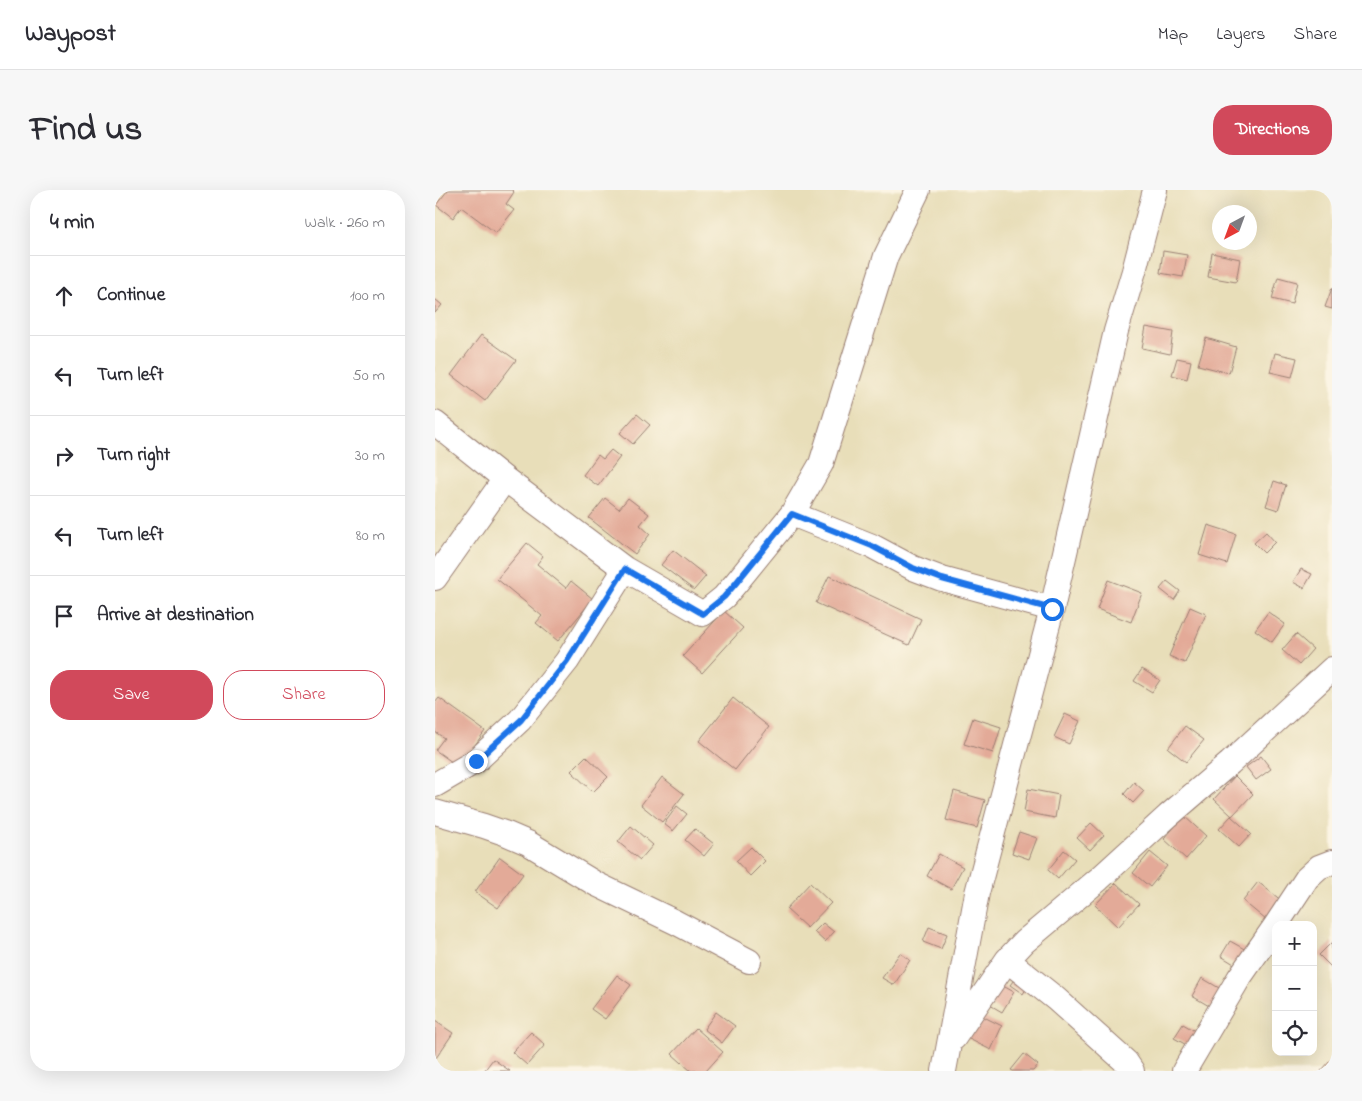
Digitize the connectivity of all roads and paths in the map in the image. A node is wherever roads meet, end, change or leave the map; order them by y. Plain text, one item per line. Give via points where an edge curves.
1 (917, 190) edge
2 (1155, 190) edge
3 (435, 423) edge
4 (505, 479) junction
5 (792, 514) junction
6 (625, 569) junction
7 (435, 578) edge
8 (1052, 609) junction
9 (1332, 669) edge
10 (435, 785) edge
11 (435, 812) edge
12 (1332, 862) edge
13 (1279, 921) edge
14 (1272, 931) edge
15 (1007, 960) junction
16 (749, 961) dead end
17 (949, 1046) junction
18 (944, 1071) edge
19 (1132, 1071) edge
20 (1184, 1071) edge

1 - 5 street via 886,256 821,464
2 - 8 street via 1116,331
3 - 4 street
4 - 6 street
4 - 7 street
5 - 6 street via 724,597 703,614
5 - 8 street via 942,579
6 - 10 street via 567,661 521,720 476,761
8 - 17 street via 977,893
9 - 15 street via 1230,764
11 - 16 street via 507,834 596,884
12 - 13 street via 1319,867 1307,878
14 - 20 street via 1239,978
15 - 17 street
15 - 19 street via 1056,998
17 - 18 street

